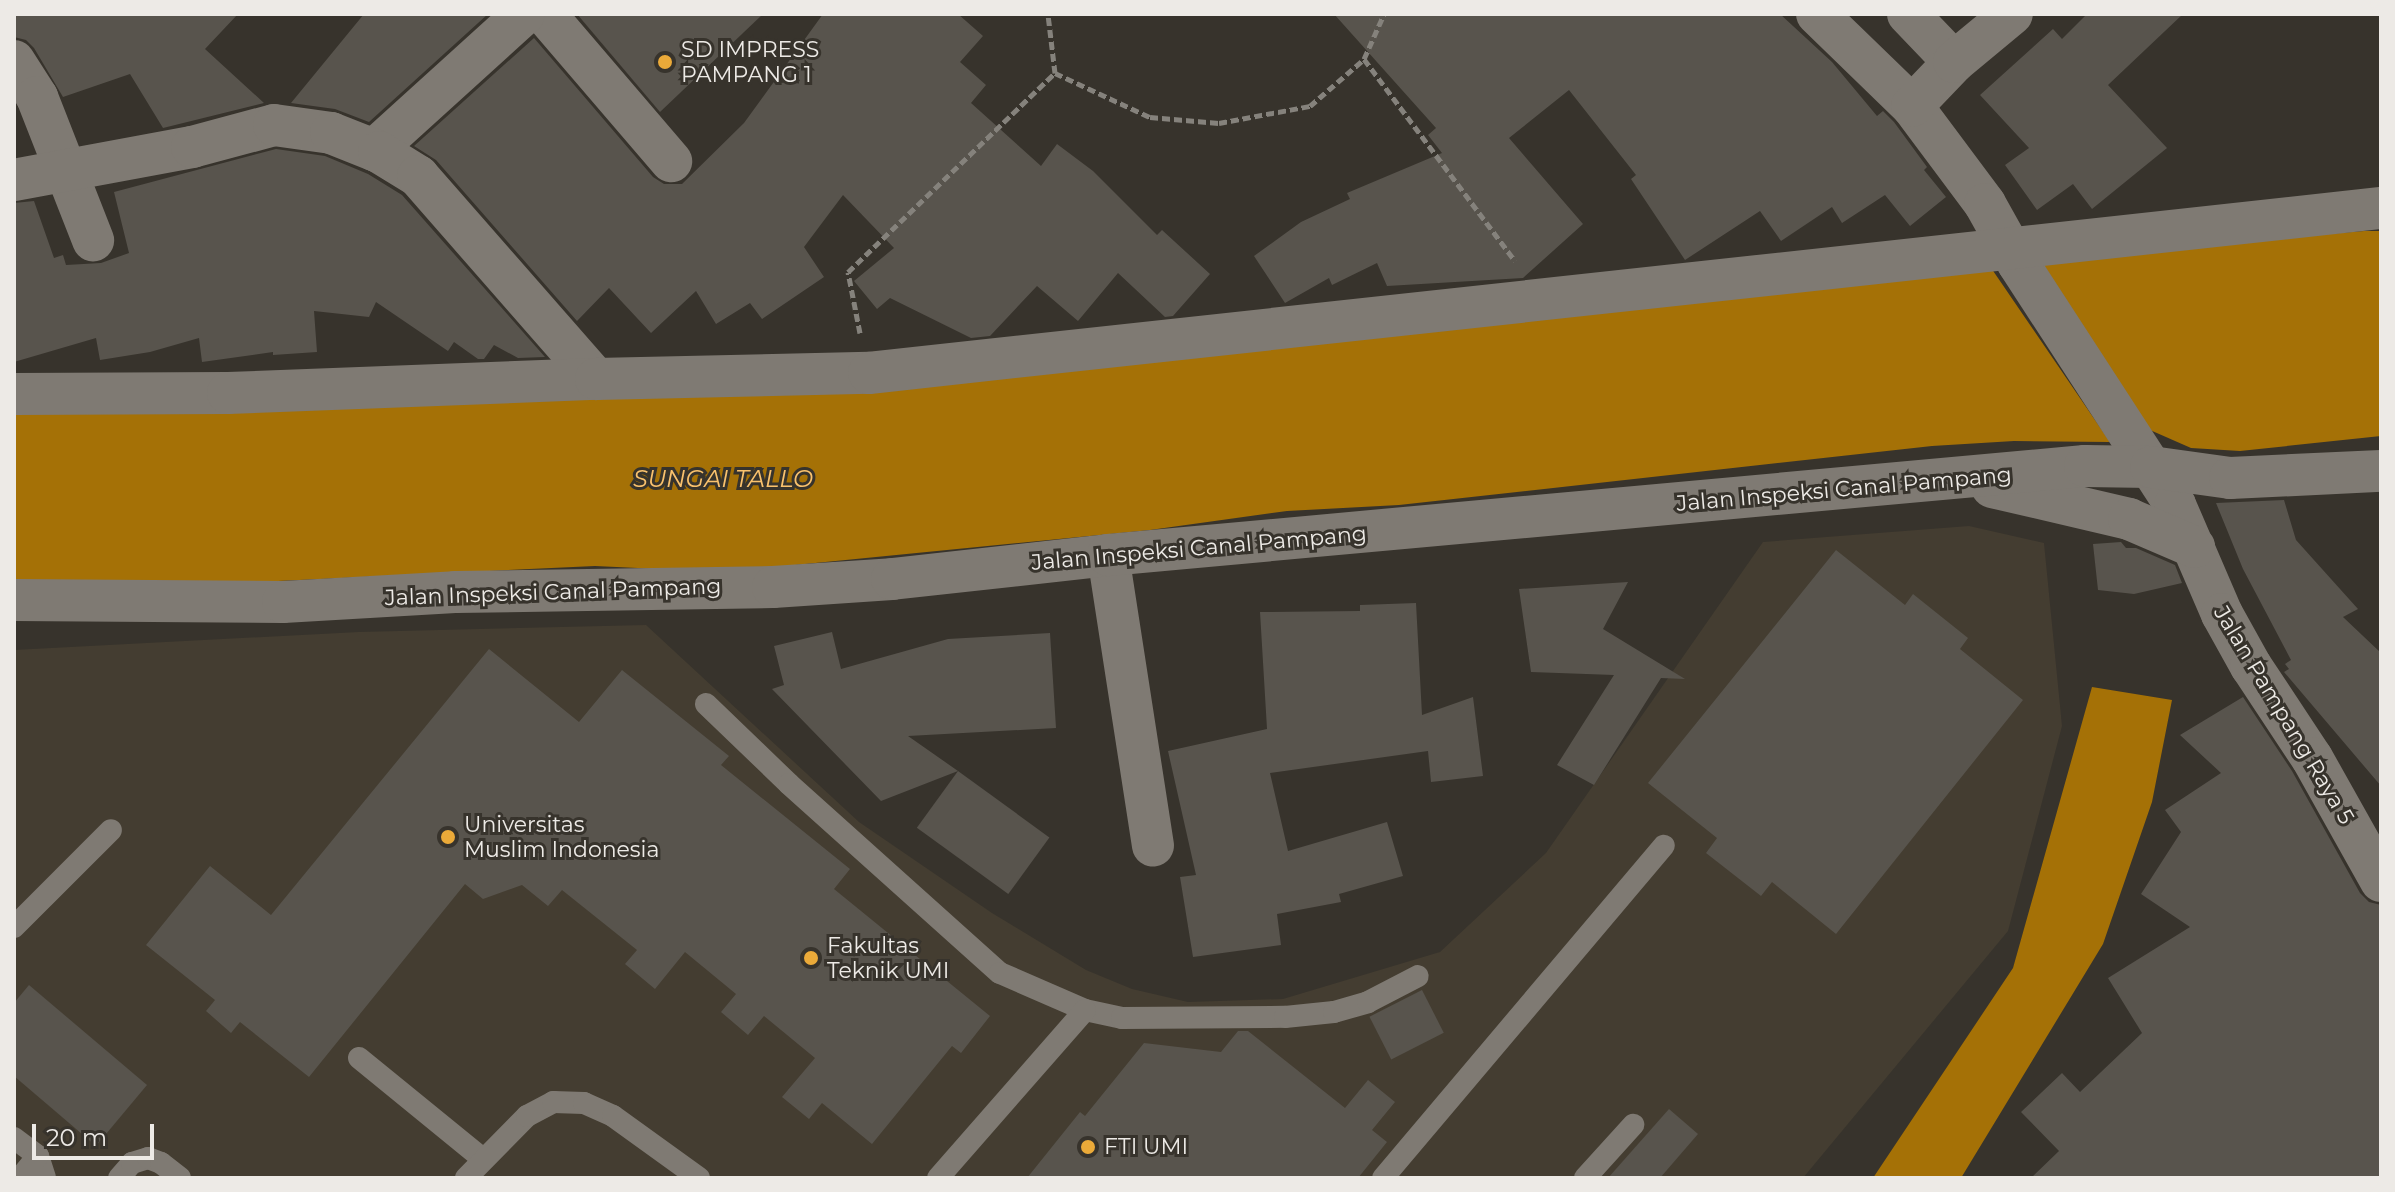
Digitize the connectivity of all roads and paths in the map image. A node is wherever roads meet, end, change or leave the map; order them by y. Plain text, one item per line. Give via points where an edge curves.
1 (524, 14) edge
2 (545, 14) edge
3 (1048, 14) edge
4 (1384, 14) edge
5 (1817, 14) edge
6 (1908, 14) edge
7 (2012, 14) edge
8 (1364, 59) junction
9 (14, 61) edge
10 (1954, 62) junction
11 (1055, 73) junction
12 (1912, 106) junction
13 (374, 150) junction
14 (671, 161) dead end
15 (67, 170) junction
16 (14, 180) edge
17 (2381, 208) edge
18 (93, 240) dead end
19 (2015, 256) junction
20 (1542, 297) junction
21 (869, 373) junction
22 (596, 379) junction
23 (14, 394) edge
24 (2151, 467) junction
25 (2381, 471) edge
26 (1956, 479) junction
27 (2194, 547) junction
28 (1108, 555) junction
29 (14, 600) edge
30 (706, 704) dead end
31 (111, 830) dead end
32 (1153, 846) dead end
33 (1664, 846) dead end
34 (2381, 881) edge
35 (14, 927) edge
36 (1418, 976) dead end
37 (1085, 1010) junction
38 (359, 1058) dead end
39 (1633, 1125) dead end
40 (14, 1138) edge
41 (38, 1156) junction
42 (483, 1159) junction
43 (20, 1178) edge
44 (45, 1178) edge
45 (119, 1178) edge
46 (180, 1178) edge
47 (466, 1178) edge
48 (699, 1178) edge
49 (938, 1178) edge
50 (1384, 1178) edge
51 (1585, 1178) edge

1 - 13 street
2 - 14 street
3 - 11 path
4 - 8 path
5 - 12 street, Jalan Pampang Raya 5
6 - 10 street
7 - 10 street
8 - 11 path via 1310,106 1219,123 1150,117
8 - 20 path
9 - 15 street via 37,97
10 - 12 street
11 - 21 path via 848,272
12 - 19 street, Jalan Pampang Raya 5 via 1985,204
13 - 15 street via 309,127 274,125 192,147
13 - 22 street via 418,176
15 - 16 street
15 - 18 street
17 - 19 street
19 - 20 street
19 - 24 street, Jalan Pampang Raya 5
20 - 21 street
21 - 22 street
22 - 23 street via 228,393
24 - 25 street, Jalan Inspeksi Canal Pampang via 2230,478
24 - 26 street, Jalan Inspeksi Canal Pampang via 2085,466
24 - 27 street, Jalan Pampang Raya 5
26 - 27 street via 2129,519
26 - 28 street, Jalan Inspeksi Canal Pampang
27 - 34 street, Jalan Pampang Raya 5 via 2251,666 2312,758
28 - 29 street, Jalan Inspeksi Canal Pampang via 773,587 455,592 283,602
28 - 32 street
30 - 37 lane via 1000,973
31 - 35 lane
33 - 50 lane
36 - 37 lane via 1368,1002 1334,1012 1122,1018
37 - 49 lane
38 - 42 lane
39 - 51 lane
40 - 41 lane
41 - 43 lane
41 - 44 lane
42 - 47 lane
42 - 48 lane via 527,1116 553,1102 584,1103 613,1116
45 - 46 lane via 132,1163 148,1158

